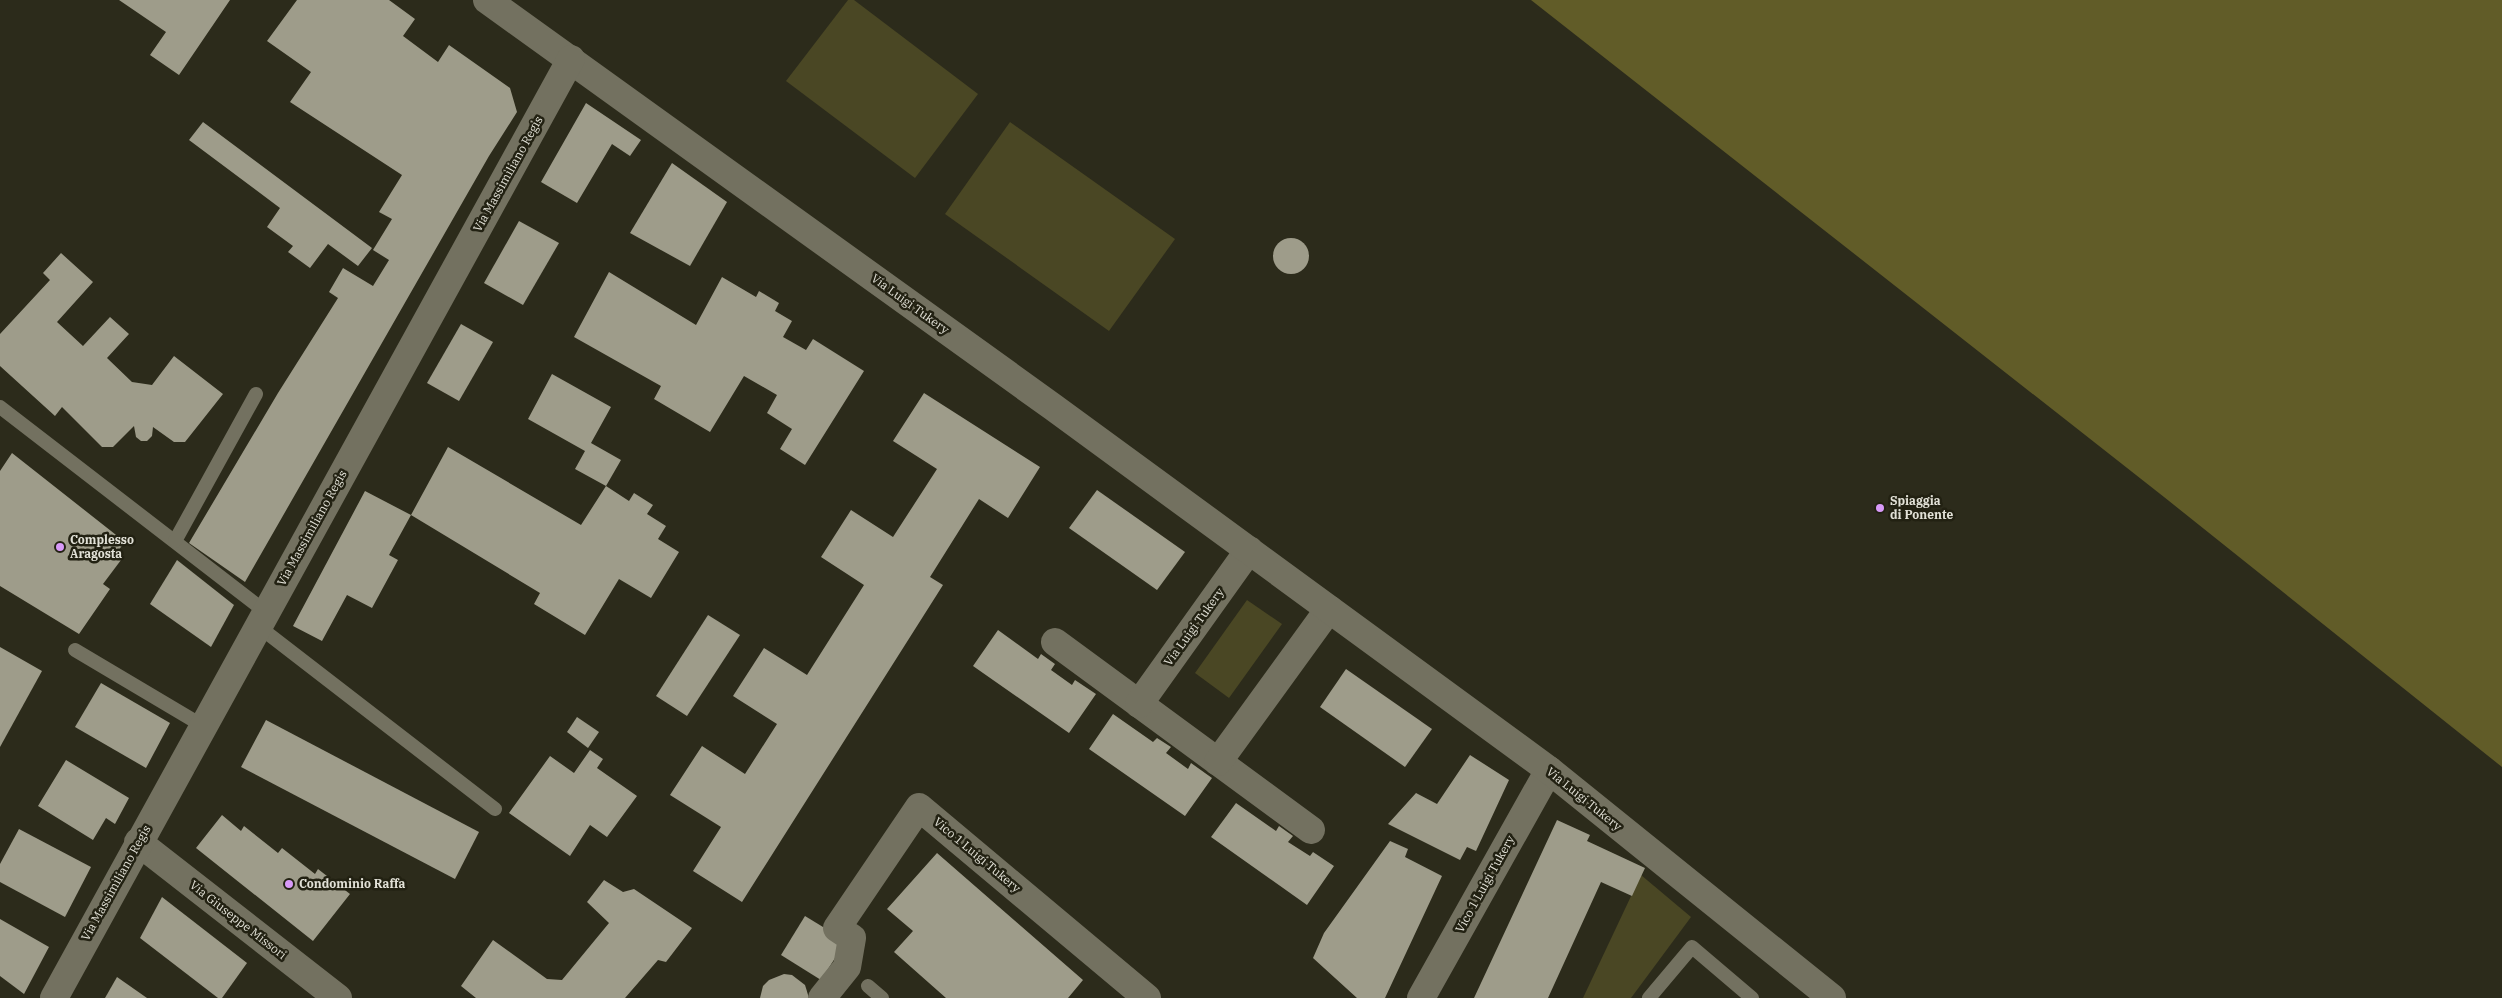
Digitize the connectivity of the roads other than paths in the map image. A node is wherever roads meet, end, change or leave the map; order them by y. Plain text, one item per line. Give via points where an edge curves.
1 (487, 0) edge
2 (571, 60) junction
3 (256, 394) dead end
4 (0, 406) edge
5 (175, 541) junction
6 (1249, 550) junction
7 (1329, 609) junction
8 (262, 619) junction
9 (1055, 642) dead end
10 (75, 650) dead end
11 (1139, 704) junction
12 (203, 726) junction
13 (1218, 762) junction
14 (1549, 770) junction
15 (495, 808) dead end
16 (1311, 830) dead end
17 (138, 842) junction
18 (868, 986) dead end
19 (54, 998) edge
20 (338, 998) edge
21 (822, 998) edge
22 (882, 998) edge
23 (1147, 998) edge
24 (1421, 998) edge
25 (1649, 998) edge
26 (1752, 998) edge
27 (1832, 998) edge

1 - 2 street, Via Luigi Tukery
2 - 6 street, Via Luigi Tukery
2 - 8 street, Via Massimiliano Regis
3 - 5 lane
4 - 5 lane
5 - 8 lane
6 - 7 street, Via Luigi Tukery
6 - 11 street, Via Luigi Tukery
7 - 13 street
7 - 14 street, Via Luigi Tukery
8 - 12 street, Via Massimiliano Regis
8 - 15 lane
9 - 11 street
10 - 12 lane
11 - 13 street
12 - 17 street, Via Massimiliano Regis
13 - 16 street
14 - 24 street, Vico 1 Luigi Tukery
14 - 27 street, Via Luigi Tukery
17 - 19 street, Via Massimiliano Regis
17 - 20 street, Via Giuseppe Missori
18 - 22 lane
21 - 23 street, Vico 1 Luigi Tukery via 847,967 852,938 837,928 919,807
25 - 26 lane via 1692,947

